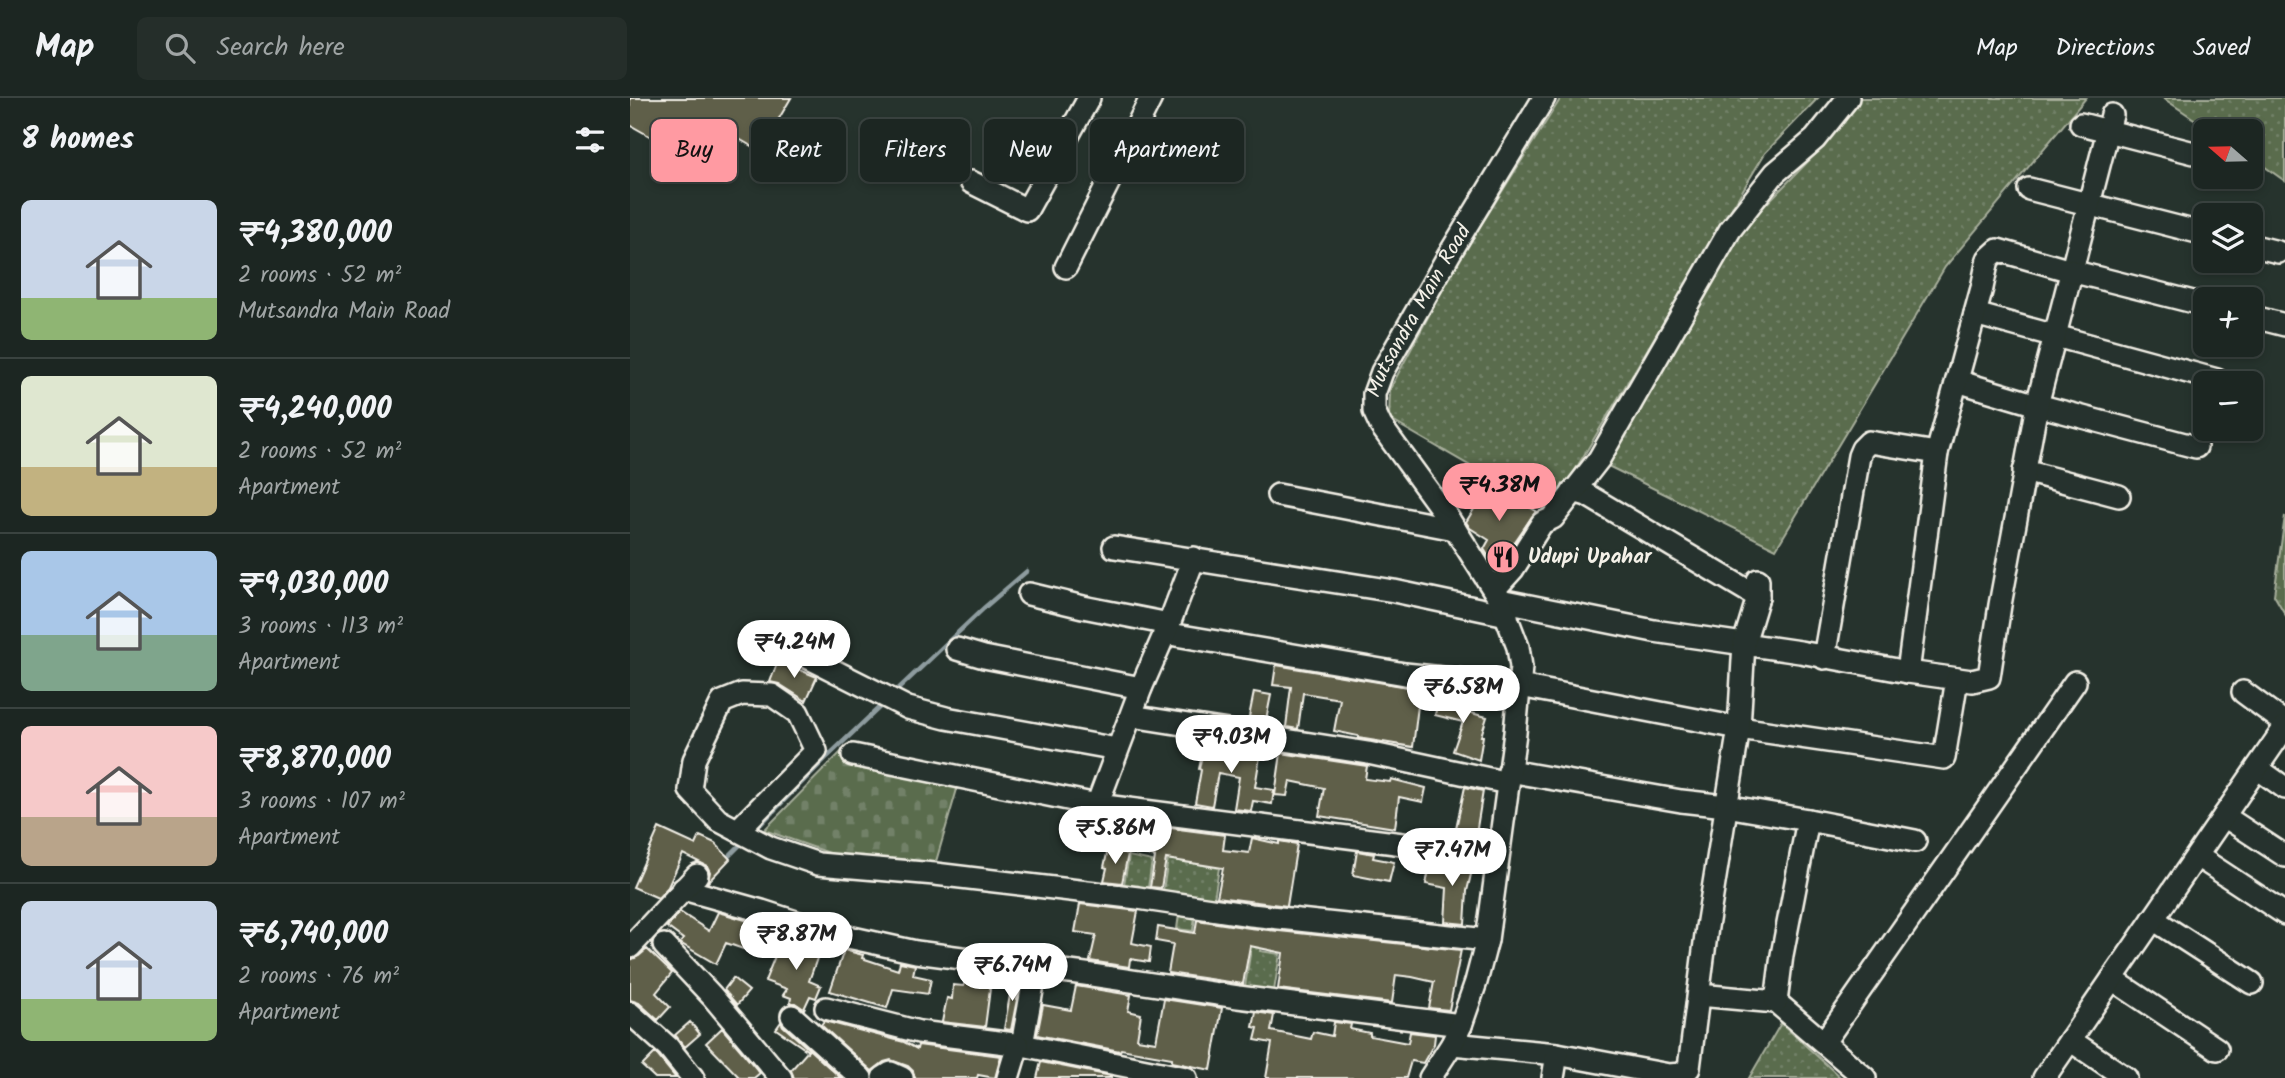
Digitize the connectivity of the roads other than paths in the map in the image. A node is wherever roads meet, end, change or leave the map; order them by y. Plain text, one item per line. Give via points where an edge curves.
1 (1090, 98) edge
2 (1544, 98) edge
3 (1848, 98) edge
4 (1143, 101) edge
5 (2110, 123) junction
6 (2081, 124) dead end
7 (2193, 153) edge
8 (971, 182) dead end
9 (2029, 189) dead end
10 (2088, 204) junction
11 (2193, 231) edge
12 (2263, 248) edge
13 (2278, 252) dead end
14 (1066, 267) dead end
15 (2071, 271) junction
16 (2193, 302) edge
17 (1975, 314) junction
18 (2263, 319) edge
19 (2285, 325) edge
20 (2055, 337) junction
21 (2193, 374) edge
22 (1957, 381) junction
23 (2037, 405) junction
24 (2196, 447) dead end
25 (1937, 453) junction
26 (2024, 471) junction
27 (1573, 491) junction
28 (1278, 495) dead end
29 (2119, 496) dead end
30 (1455, 529) junction
31 (1114, 547) dead end
32 (1194, 558) junction
33 (1029, 594) dead end
34 (1500, 602) junction
35 (1167, 629) junction
36 (1745, 643) junction
37 (957, 649) dead end
38 (807, 657) dead end
39 (1825, 657) junction
40 (1908, 672) junction
41 (1957, 679) junction
42 (2075, 682) dead end
43 (1520, 686) junction
44 (1141, 688) junction
45 (2243, 692) dead end
46 (1130, 716) junction
47 (2285, 725) edge
48 (1739, 728) junction
49 (1117, 749) junction
50 (853, 755) dead end
51 (2257, 768) junction
52 (1508, 777) junction
53 (2285, 788) edge
54 (1097, 805) junction
55 (1726, 806) junction
56 (2224, 816) junction
57 (1808, 820) junction
58 (738, 830) junction
59 (1915, 841) dead end
60 (1497, 856) junction
61 (2197, 856) junction
62 (2285, 856) edge
63 (2285, 915) edge
64 (2153, 919) junction
65 (1487, 940) junction
66 (664, 945) dead end
67 (630, 947) edge
68 (1037, 968) junction
69 (2112, 979) junction
70 (2252, 984) dead end
71 (1699, 995) junction
72 (1776, 1002) junction
73 (826, 1008) dead end
74 (630, 1013) edge
75 (792, 1016) dead end
76 (1457, 1034) junction
77 (2070, 1040) junction
78 (1824, 1042) junction
79 (1020, 1045) junction
80 (2217, 1049) dead end
81 (1557, 1054) junction
82 (693, 1078) edge
83 (781, 1078) edge
84 (861, 1078) edge
85 (883, 1078) edge
86 (902, 1078) edge
87 (1008, 1078) edge
88 (1186, 1078) edge
89 (1430, 1078) edge
90 (1553, 1078) edge
91 (1865, 1078) edge
92 (2044, 1078) edge
93 (2126, 1078) edge

1 - 8 street via 1027,210
2 - 30 street, Mutsandra Main Road via 1382,372 1374,394 1374,411 1381,426
3 - 27 street via 1815,139 1775,173 1730,230 1599,459
4 - 14 street
5 - 6 street
5 - 7 street
5 - 10 street
9 - 10 street
10 - 11 street
10 - 15 street
12 - 13 street
15 - 16 street
15 - 17 street via 1998,250 1987,259
15 - 20 street
17 - 20 street
17 - 22 street
18 - 19 street
20 - 21 street
20 - 23 street
22 - 23 street
22 - 25 street
23 - 24 street
23 - 26 street
25 - 39 street via 1869,442 1862,449
25 - 40 street
26 - 29 street
26 - 41 street via 1989,677
27 - 34 street via 1553,518 1542,523 1513,569
27 - 36 street via 1758,589
28 - 30 street
30 - 34 street, Mutsandra Main Road
31 - 32 street
32 - 34 street via 1394,591
32 - 35 street
33 - 35 street
34 - 36 street
34 - 43 street, Mutsandra Main Road via 1518,647
35 - 43 street via 1405,674
35 - 44 street
36 - 39 street
36 - 48 street
37 - 44 street
38 - 49 street via 908,708
39 - 40 street
40 - 41 street
41 - 48 street via 1944,758
42 - 78 street
43 - 48 street
43 - 52 street, Mutsandra Main Road
44 - 46 street
45 - 47 street
46 - 49 street
46 - 52 street
47 - 51 street
48 - 55 street
49 - 54 street
50 - 54 street
51 - 53 street
51 - 56 street
52 - 55 street
52 - 60 street, Mutsandra Main Road
54 - 60 street
55 - 57 street
55 - 71 street
56 - 61 street
56 - 62 street
57 - 59 street
57 - 72 street
58 - 58 street via 718,820 690,790 694,760 722,702 742,694 772,695 798,713 816,751
58 - 65 street via 771,848 818,864
60 - 65 street, Mutsandra Main Road
61 - 63 street
61 - 64 street
64 - 69 street
64 - 70 street
65 - 76 street, Mutsandra Main Road
66 - 83 street
67 - 68 street via 690,882 830,933
68 - 76 street
68 - 79 street
69 - 77 street
69 - 80 street
71 - 72 street
71 - 81 street via 1689,1068 1681,1074
72 - 78 street
73 - 79 street via 919,1032
74 - 82 street via 668,1047
75 - 84 street
76 - 81 street
76 - 89 street, Mutsandra Main Road
77 - 92 street
77 - 93 street
78 - 91 street
79 - 87 street
79 - 88 street
81 - 90 street
85 - 86 street via 891,1073

